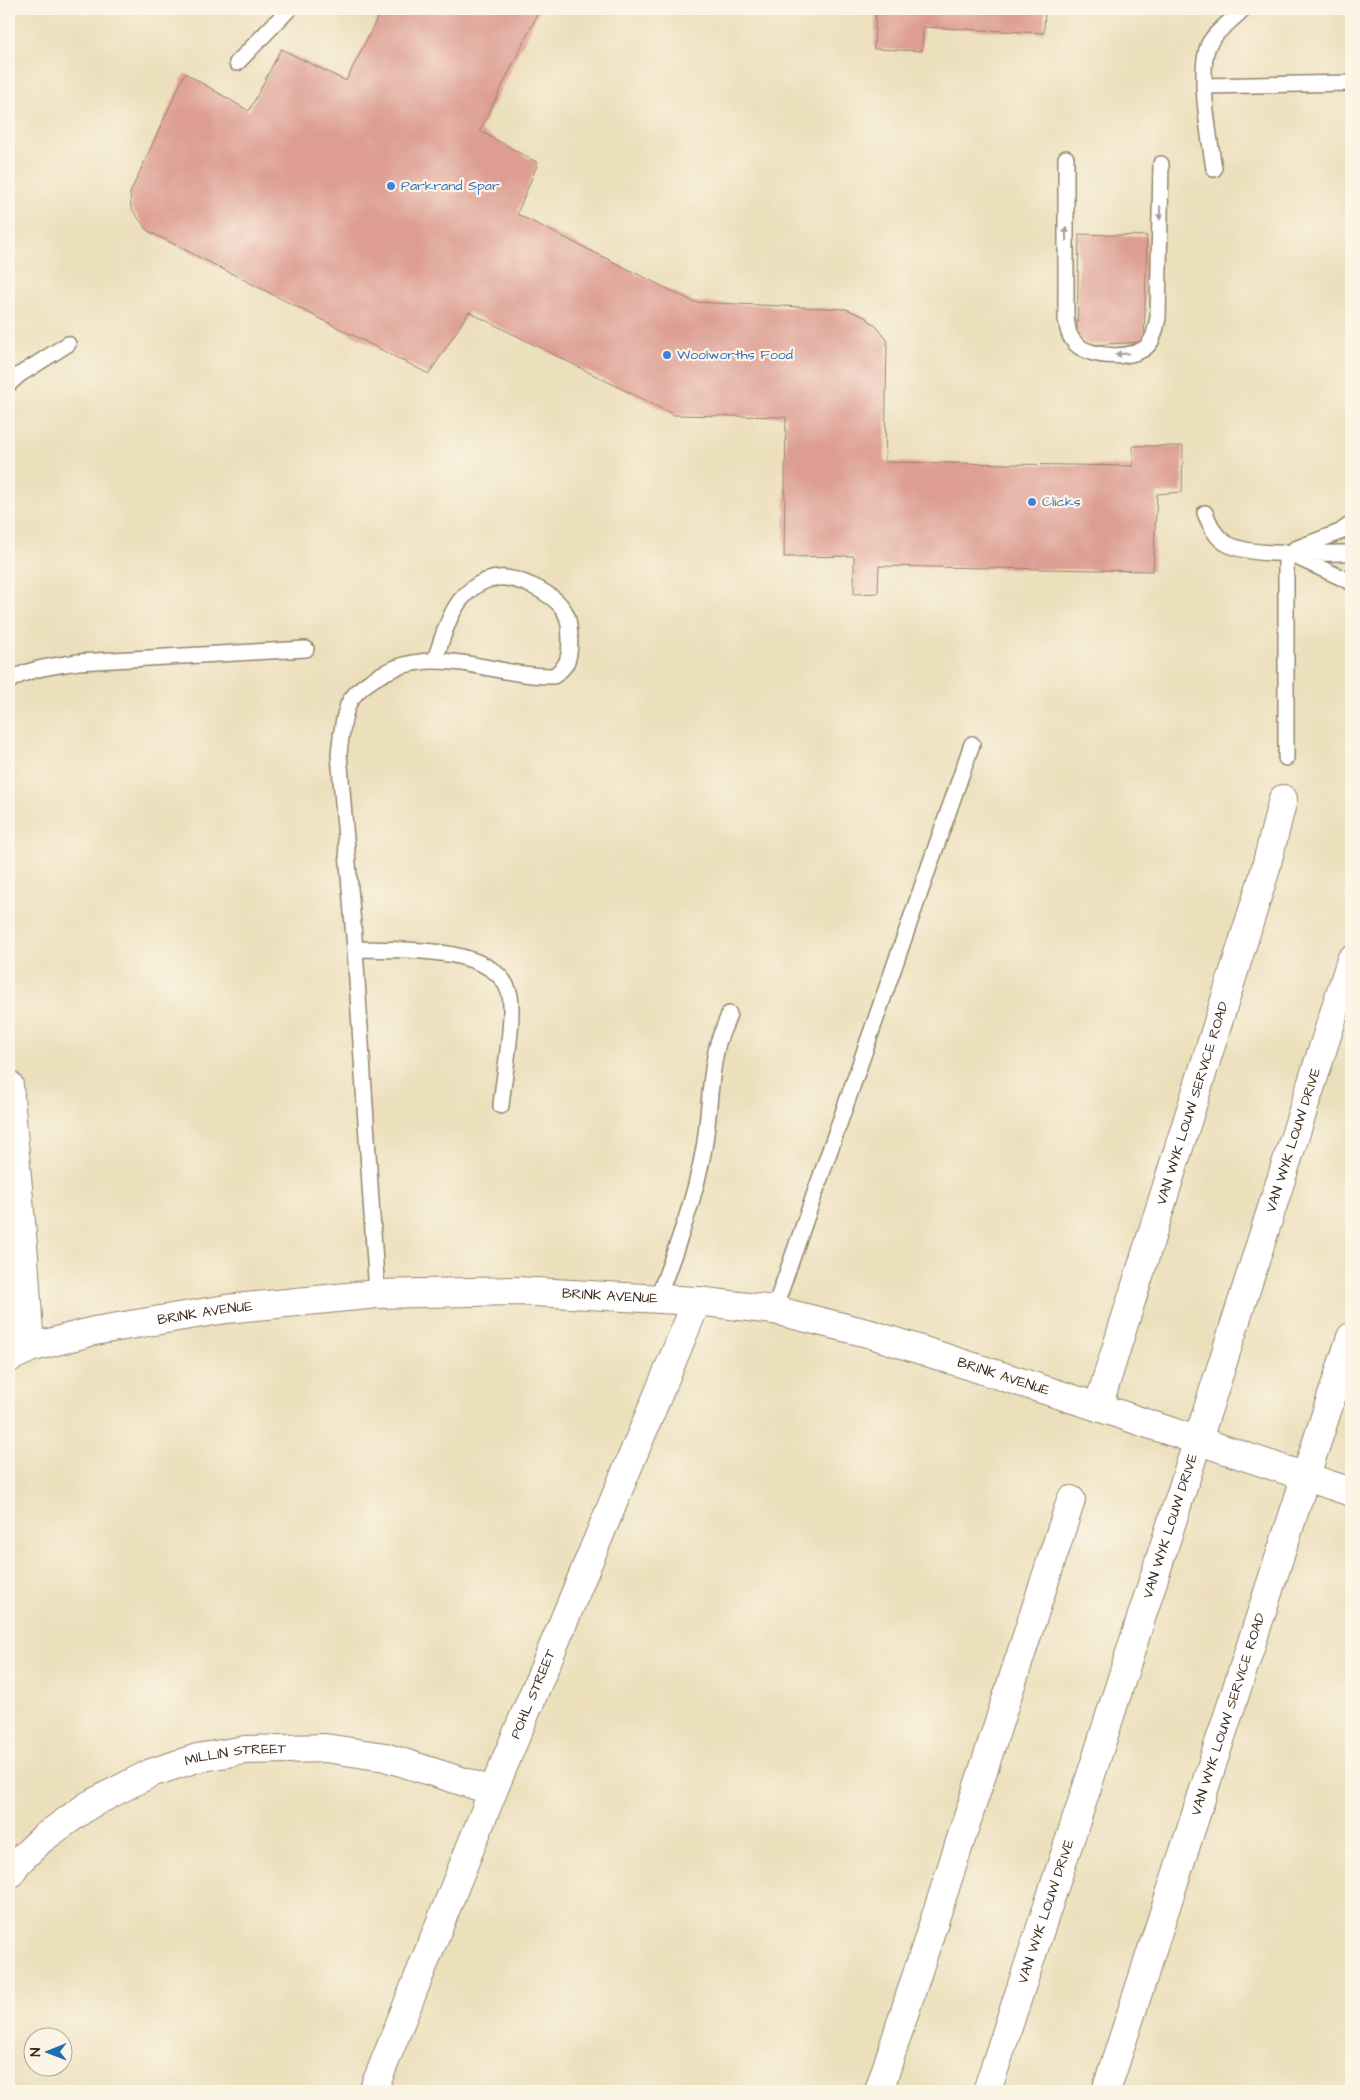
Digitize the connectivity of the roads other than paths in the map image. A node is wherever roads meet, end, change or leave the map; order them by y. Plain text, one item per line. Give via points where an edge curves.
1 (289, 9) edge
2 (1243, 9) edge
3 (238, 63) dead end
4 (1347, 81) edge
5 (1204, 86) junction
6 (1351, 96) edge
7 (1066, 158) dead end
8 (1161, 164) dead end
9 (1214, 169) dead end
10 (68, 344) dead end
11 (9, 384) edge
12 (1205, 513) dead end
13 (1351, 524) edge
14 (1286, 552) junction
15 (1351, 553) edge
16 (1351, 582) edge
17 (306, 649) dead end
18 (434, 659) junction
19 (9, 681) edge
20 (972, 744) dead end
21 (1286, 758) dead end
22 (1283, 799) dead end
23 (355, 949) junction
24 (1351, 960) edge
25 (729, 1014) dead end
26 (9, 1085) edge
27 (501, 1106) dead end
28 (377, 1294) junction
29 (658, 1297) junction
30 (697, 1301) junction
31 (774, 1310) junction
32 (1351, 1337) edge
33 (19, 1353) edge
34 (1098, 1407) junction
35 (1196, 1441) junction
36 (1306, 1477) junction
37 (1351, 1492) edge
38 (1071, 1500) dead end
39 (493, 1791) junction
40 (9, 1875) edge
41 (373, 2091) edge
42 (880, 2091) edge
43 (987, 2091) edge
44 (1106, 2091) edge

1 - 3 lane
2 - 5 lane via 1210,42 1205,53
4 - 5 lane
4 - 6 lane
5 - 9 lane
8 -> 7 lane via 1158,318 1155,330 1149,344 1140,351 1126,355 1102,355 1086,352 1076,344 1069,335 1066,319
10 - 11 lane
12 - 14 lane via 1212,530 1237,549
13 - 14 lane via 1340,532
14 - 15 lane
14 - 16 lane
14 - 21 lane
17 - 19 lane via 78,662 42,668
18 - 18 lane via 529,676 554,676 566,664 570,638 566,613 544,592 506,578 492,578 464,595
18 - 23 lane via 400,666 362,687 349,703 343,723 340,754
20 - 31 lane
22 - 34 street, VAN WYK LOUW SERVICE ROAD via 1261,884
23 - 27 lane via 427,951 461,956 489,968 503,980 509,993 510,1016
23 - 28 lane
24 - 35 street, VAN WYK LOUW DRIVE
25 - 29 lane via 717,1049 697,1182
26 - 33 street via 24,1257
28 - 29 street, BRINK AVENUE via 517,1291
28 - 33 street, BRINK AVENUE via 226,1309 94,1331
29 - 30 street, BRINK AVENUE
30 - 31 street, BRINK AVENUE
30 - 39 street, POHL STREET
31 - 34 street, BRINK AVENUE via 871,1334
32 - 36 street, VAN WYK LOUW SERVICE ROAD
34 - 35 street, BRINK AVENUE
35 - 36 street, BRINK AVENUE
35 - 43 street, VAN WYK LOUW DRIVE
36 - 37 street, BRINK AVENUE
36 - 44 street, VAN WYK LOUW SERVICE ROAD
38 - 42 street
39 - 40 street, MILLIN STREET via 385,1757 325,1748 245,1750 198,1758 151,1772 89,1805 43,1838
39 - 41 street, POHL STREET

